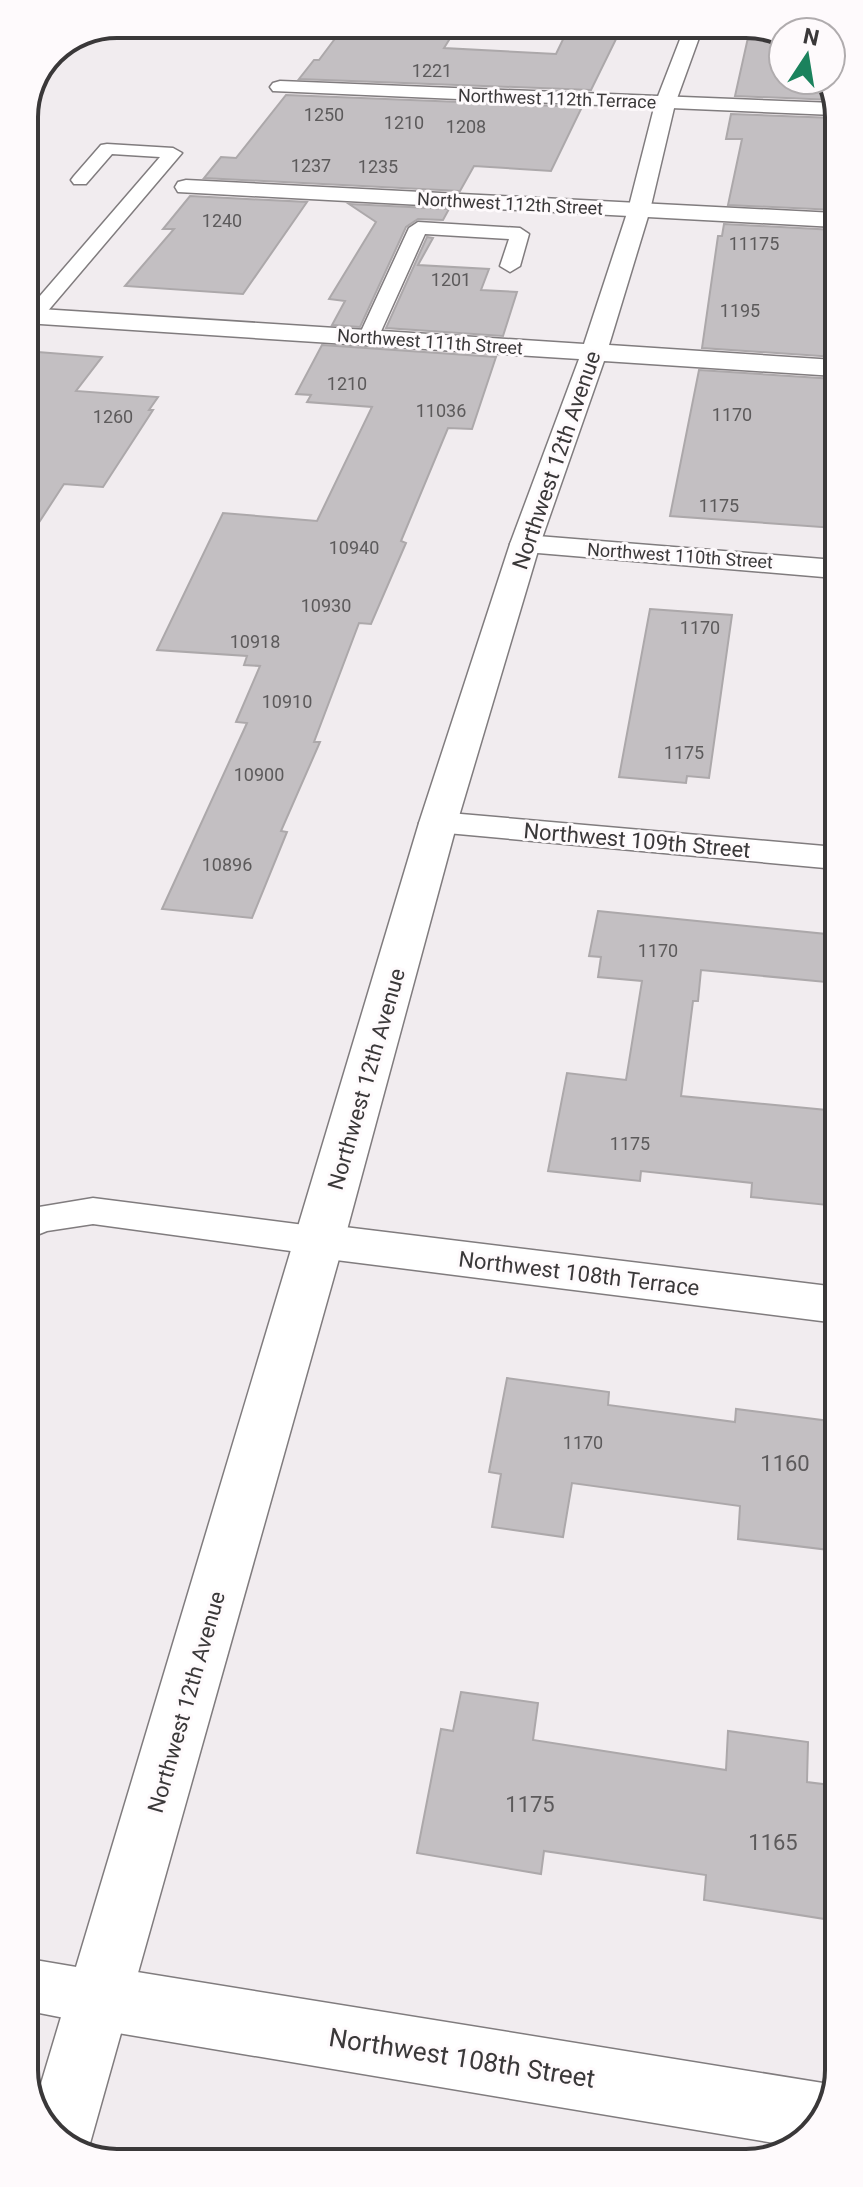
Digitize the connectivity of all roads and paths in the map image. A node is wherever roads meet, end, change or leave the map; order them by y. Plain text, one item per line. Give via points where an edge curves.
1 (690, 38) edge
2 (280, 87) dead end
3 (665, 104) junction
4 (824, 109) edge
5 (80, 180) dead end
6 (186, 187) dead end
7 (639, 210) junction
8 (825, 219) edge
9 (510, 266) dead end
10 (38, 306) edge
11 (38, 316) edge
12 (368, 338) junction
13 (594, 353) junction
14 (825, 367) edge
15 (525, 544) junction
16 (825, 568) edge
17 (438, 823) junction
18 (825, 857) edge
19 (38, 1220) edge
20 (320, 1241) junction
21 (825, 1304) edge
22 (38, 1987) edge
23 (100, 1998) junction
24 (811, 2115) edge
25 (62, 2126) edge

1 - 3 street, Northwest 12th Avenue
2 - 3 street, Northwest 112th Terrace
3 - 4 street, Northwest 112th Terrace
3 - 7 street, Northwest 12th Avenue
5 - 10 lane via 107,149 173,153
6 - 7 street, Northwest 112th Street
7 - 8 street, Northwest 112th Street
7 - 13 street, Northwest 12th Avenue
9 - 12 lane via 520,234 418,228
11 - 12 street, Northwest 111th Street
12 - 13 street, Northwest 111th Street
13 - 14 street, Northwest 111th Street
13 - 15 street, Northwest 12th Avenue
15 - 16 street, Northwest 110th Street
15 - 17 street, Northwest 12th Avenue
17 - 18 street, Northwest 109th Street
17 - 20 street, Northwest 12th Avenue
19 - 20 lane via 93,1211
20 - 21 street, Northwest 108th Terrace
20 - 23 street, Northwest 12th Avenue
22 - 23 lane
23 - 24 street, Northwest 108th Street
23 - 25 street, Northwest 12th Avenue

